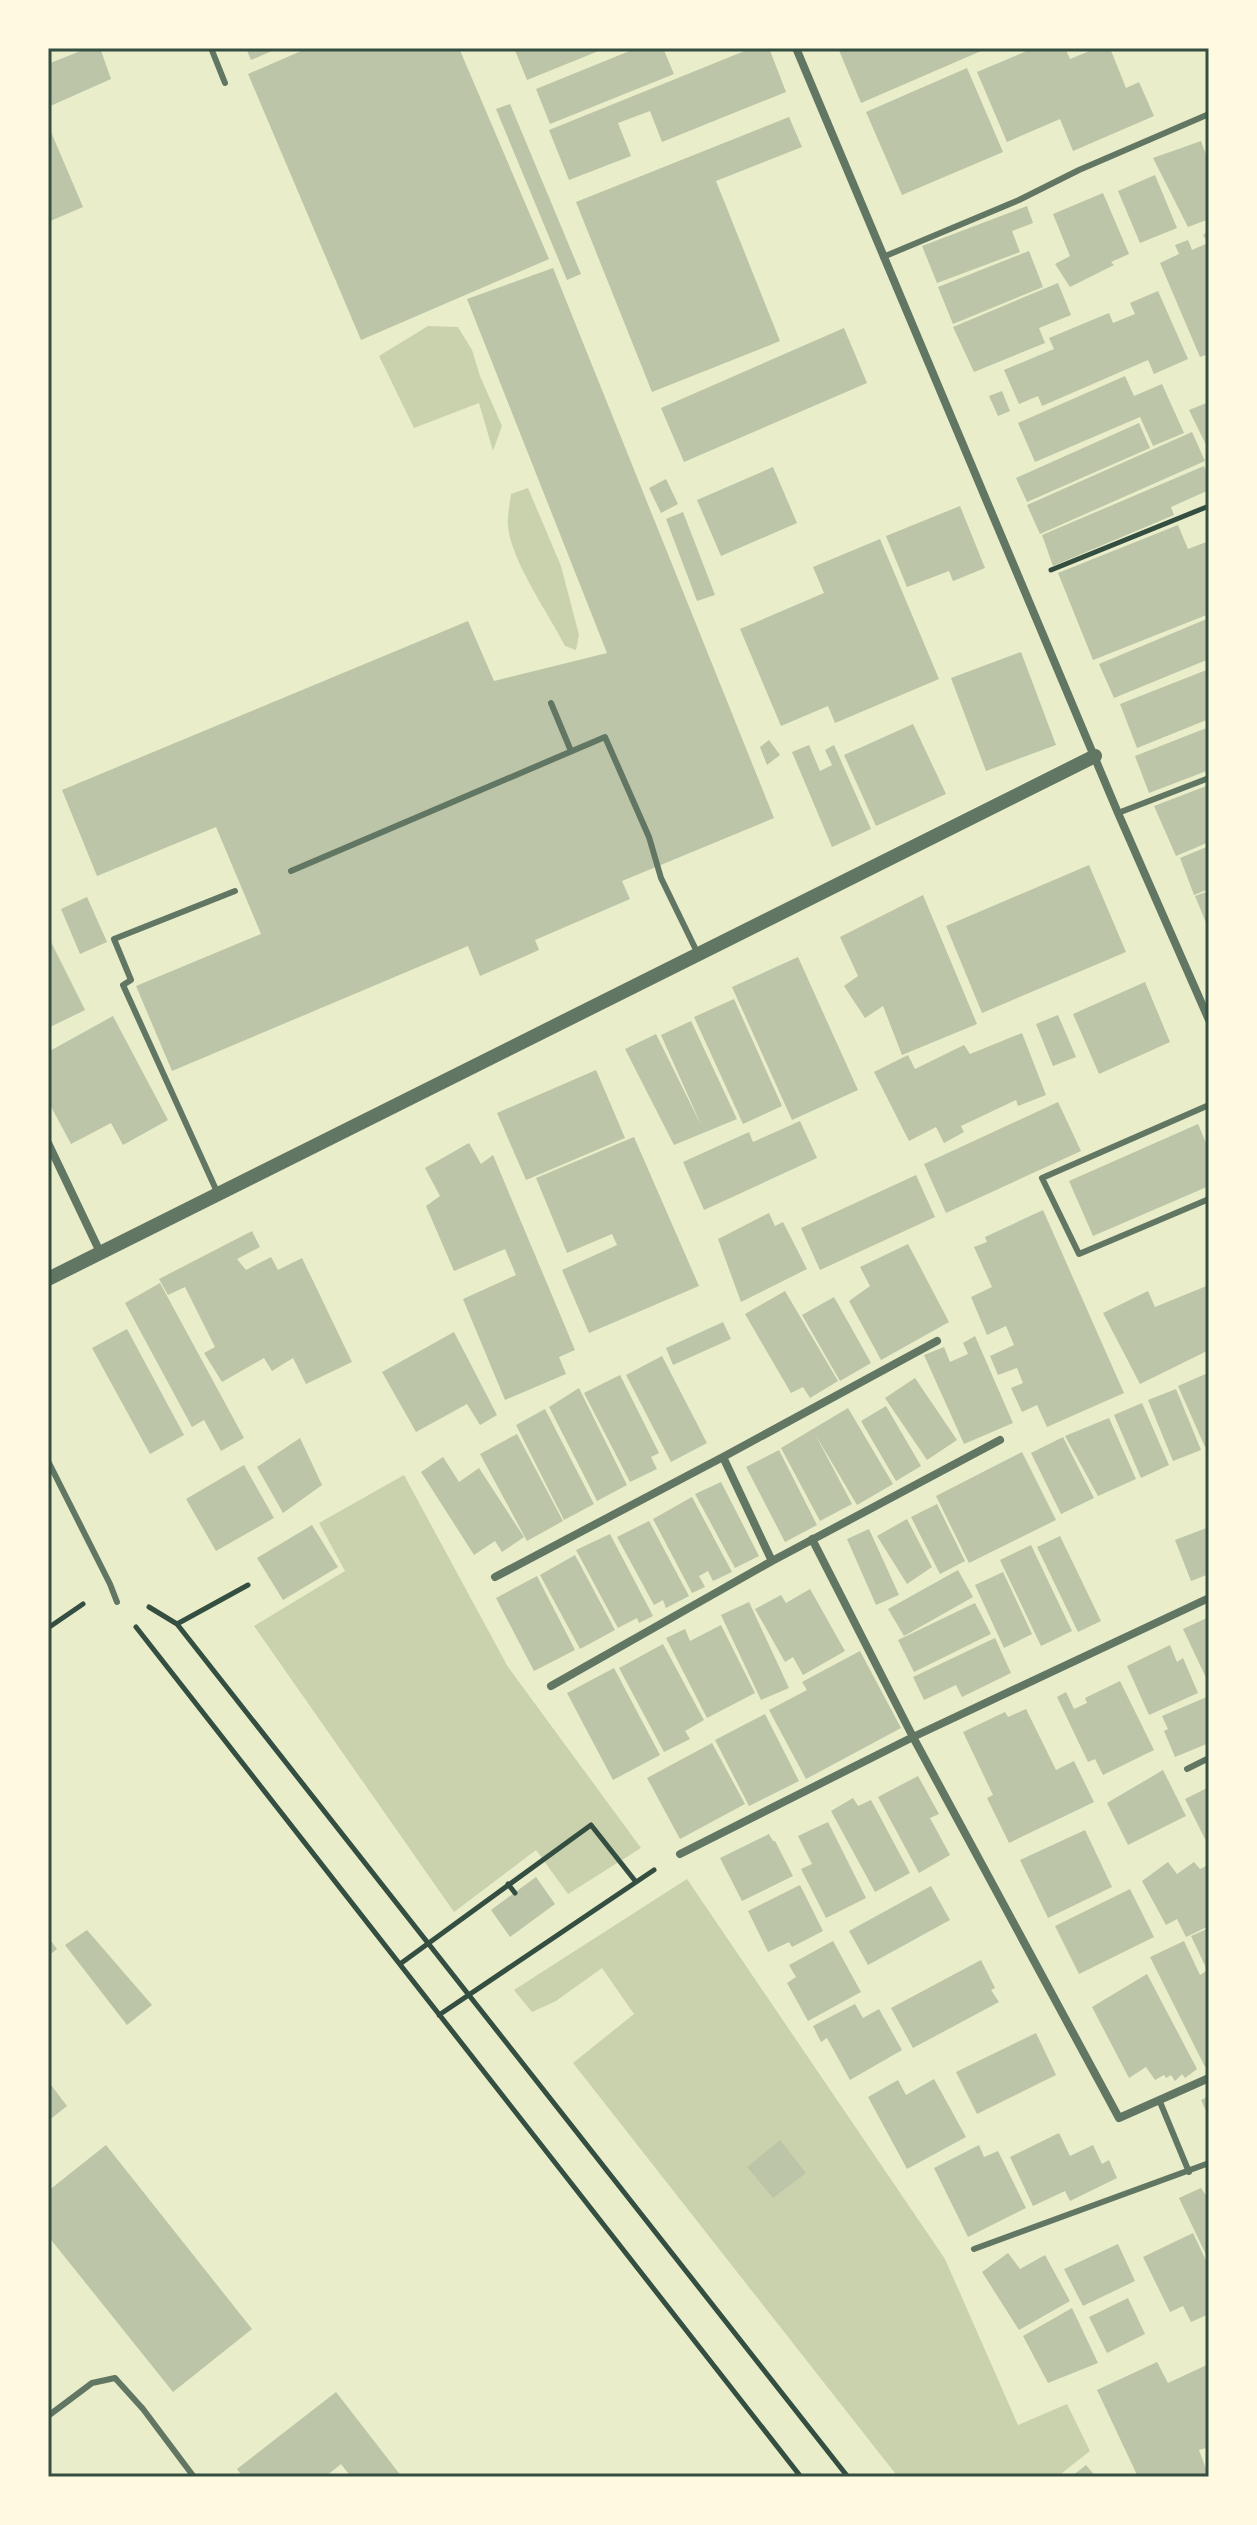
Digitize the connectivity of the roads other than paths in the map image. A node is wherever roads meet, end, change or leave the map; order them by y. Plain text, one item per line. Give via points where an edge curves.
1 (211, 48) edge
2 (796, 48) edge
3 (225, 83) dead end
4 (1209, 114) edge
5 (883, 257) junction
6 (551, 703) dead end
7 (571, 751) junction
8 (1095, 756) junction
9 (1209, 778) edge
10 (1118, 813) junction
11 (291, 871) dead end
12 (235, 891) dead end
13 (698, 954) junction
14 (1209, 1020) edge
15 (1209, 1105) edge
16 (48, 1143) edge
17 (218, 1194) junction
18 (1209, 1199) edge
19 (100, 1252) junction
20 (48, 1279) edge
21 (937, 1341) dead end
22 (1000, 1440) dead end
23 (723, 1457) junction
24 (48, 1461) edge
25 (812, 1539) junction
26 (772, 1561) junction
27 (495, 1577) dead end
28 (1209, 1598) edge
29 (117, 1602) road end
30 (551, 1686) dead end
31 (913, 1737) junction
32 (1209, 1758) edge
33 (1187, 1769) dead end
34 (680, 1854) road end
35 (1209, 2078) edge
36 (1160, 2102) junction
37 (1209, 2163) edge
38 (1189, 2172) junction
39 (974, 2249) dead end
40 (48, 2416) edge
41 (194, 2477) edge

1 - 3 lane
2 - 5 street
4 - 5 lane
5 - 8 street
6 - 7 lane
7 - 11 lane
7 - 13 lane via 605,737 661,878
8 - 10 street
8 - 13 street
9 - 10 lane
10 - 14 street
12 - 17 lane via 114,939 131,980 123,985
13 - 17 street
15 - 18 lane via 1042,1178 1079,1254
16 - 19 street
17 - 19 street
19 - 20 street
21 - 23 street
22 - 25 street
23 - 26 street
23 - 27 street
24 - 29 lane
25 - 26 street
25 - 31 street
26 - 30 street
28 - 31 street
31 - 34 street
31 - 36 street via 1119,2118
32 - 33 lane
35 - 36 street
36 - 38 lane
37 - 38 lane
38 - 39 lane
40 - 41 lane via 92,2383 115,2378

